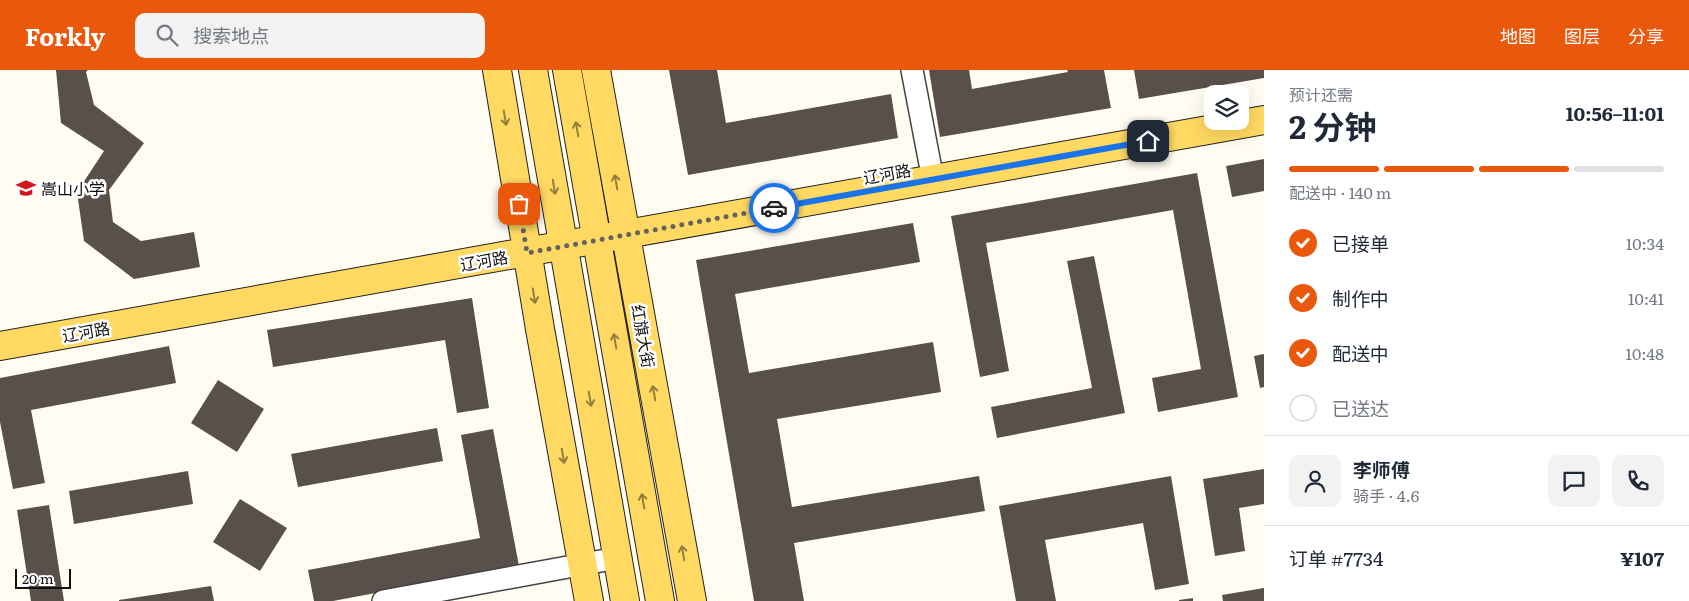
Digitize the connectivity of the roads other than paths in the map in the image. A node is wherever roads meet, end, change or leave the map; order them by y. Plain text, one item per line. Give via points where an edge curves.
1 (497, 70) edge
2 (533, 70) edge
3 (567, 70) edge
4 (596, 70) edge
5 (912, 70) edge
6 (1264, 106) edge
7 (1249, 108) edge
8 (1204, 116) edge
9 (1264, 120) edge
10 (930, 164) junction
11 (624, 228) junction
12 (596, 233) junction
13 (562, 240) junction
14 (526, 246) junction
15 (0, 332) edge
16 (0, 346) edge
17 (618, 558) junction
18 (583, 564) junction
19 (383, 601) edge
20 (589, 601) edge
21 (625, 601) edge
22 (660, 601) edge
23 (692, 601) edge

1 -> 14 main road
2 -> 13 main road
12 -> 3 main road, 红旗大街
11 -> 4 main road, 红旗大街
5 - 10 street
6 - 7 main road
8 - 10 main road, 辽河路
9 - 11 main road, 辽河路
10 - 11 main road, 辽河路
11 - 12 main road, 辽河路
23 -> 11 main road, 红旗大街
12 - 13 main road, 辽河路
22 -> 12 main road, 红旗大街
13 - 14 main road, 辽河路
13 -> 17 main road
14 - 15 main road, 辽河路
14 - 16 main road, 辽河路
14 -> 18 main road
17 - 18 street
17 - 21 main road
18 - 19 street
18 - 20 main road

